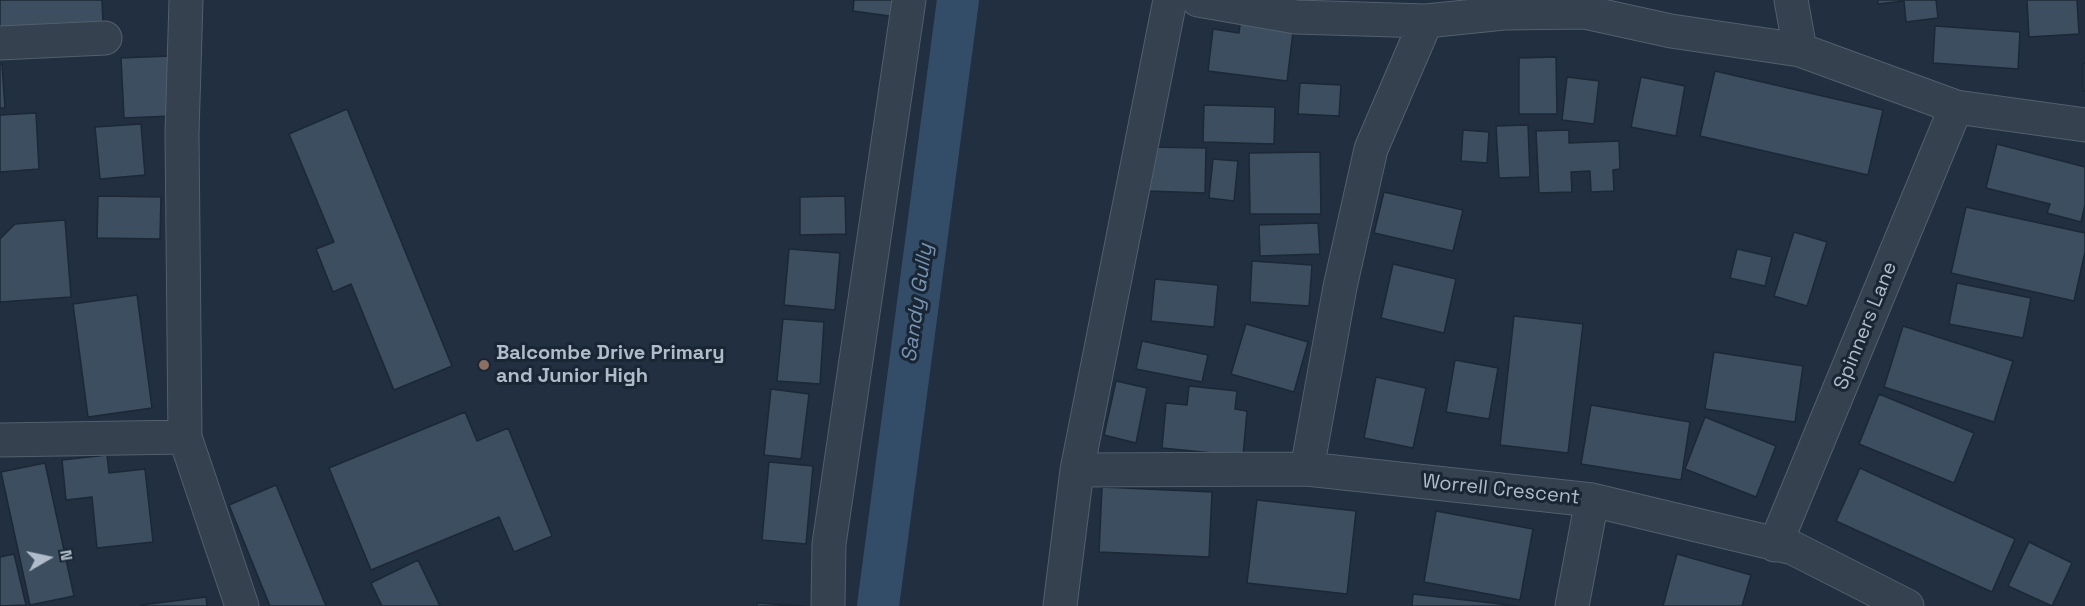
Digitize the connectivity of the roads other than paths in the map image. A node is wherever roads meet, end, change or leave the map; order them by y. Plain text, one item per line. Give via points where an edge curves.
1 (186, 0) edge
2 (909, 0) edge
3 (1170, 0) edge
4 (1198, 0) edge
5 (1791, 0) edge
6 (1504, 6) edge
7 (1426, 21) junction
8 (105, 38) dead end
9 (0, 43) edge
10 (1800, 50) junction
11 (1956, 107) junction
12 (2085, 125) edge
13 (185, 437) junction
14 (0, 440) edge
15 (1307, 469) junction
16 (1077, 470) junction
17 (1592, 500) junction
18 (1775, 545) junction
19 (242, 606) edge
20 (828, 606) edge
21 (1060, 606) edge
22 (1572, 606) edge
23 (1907, 606) edge

1 - 13 street via 182,134
2 - 20 street via 829,544
3 - 16 street
4 - 7 street via 1296,17
5 - 10 street
6 - 7 street
6 - 10 street via 1584,12 1671,31
7 - 15 street via 1371,149 1340,287
8 - 9 street
10 - 11 street
11 - 12 street
11 - 18 street, Spinners Lane
13 - 14 street
13 - 19 street
15 - 16 street, Worrell Crescent
15 - 17 street, Worrell Crescent
16 - 21 street
17 - 18 street, Worrell Crescent
17 - 22 street
18 - 23 street, Worrell Crescent via 1792,548

